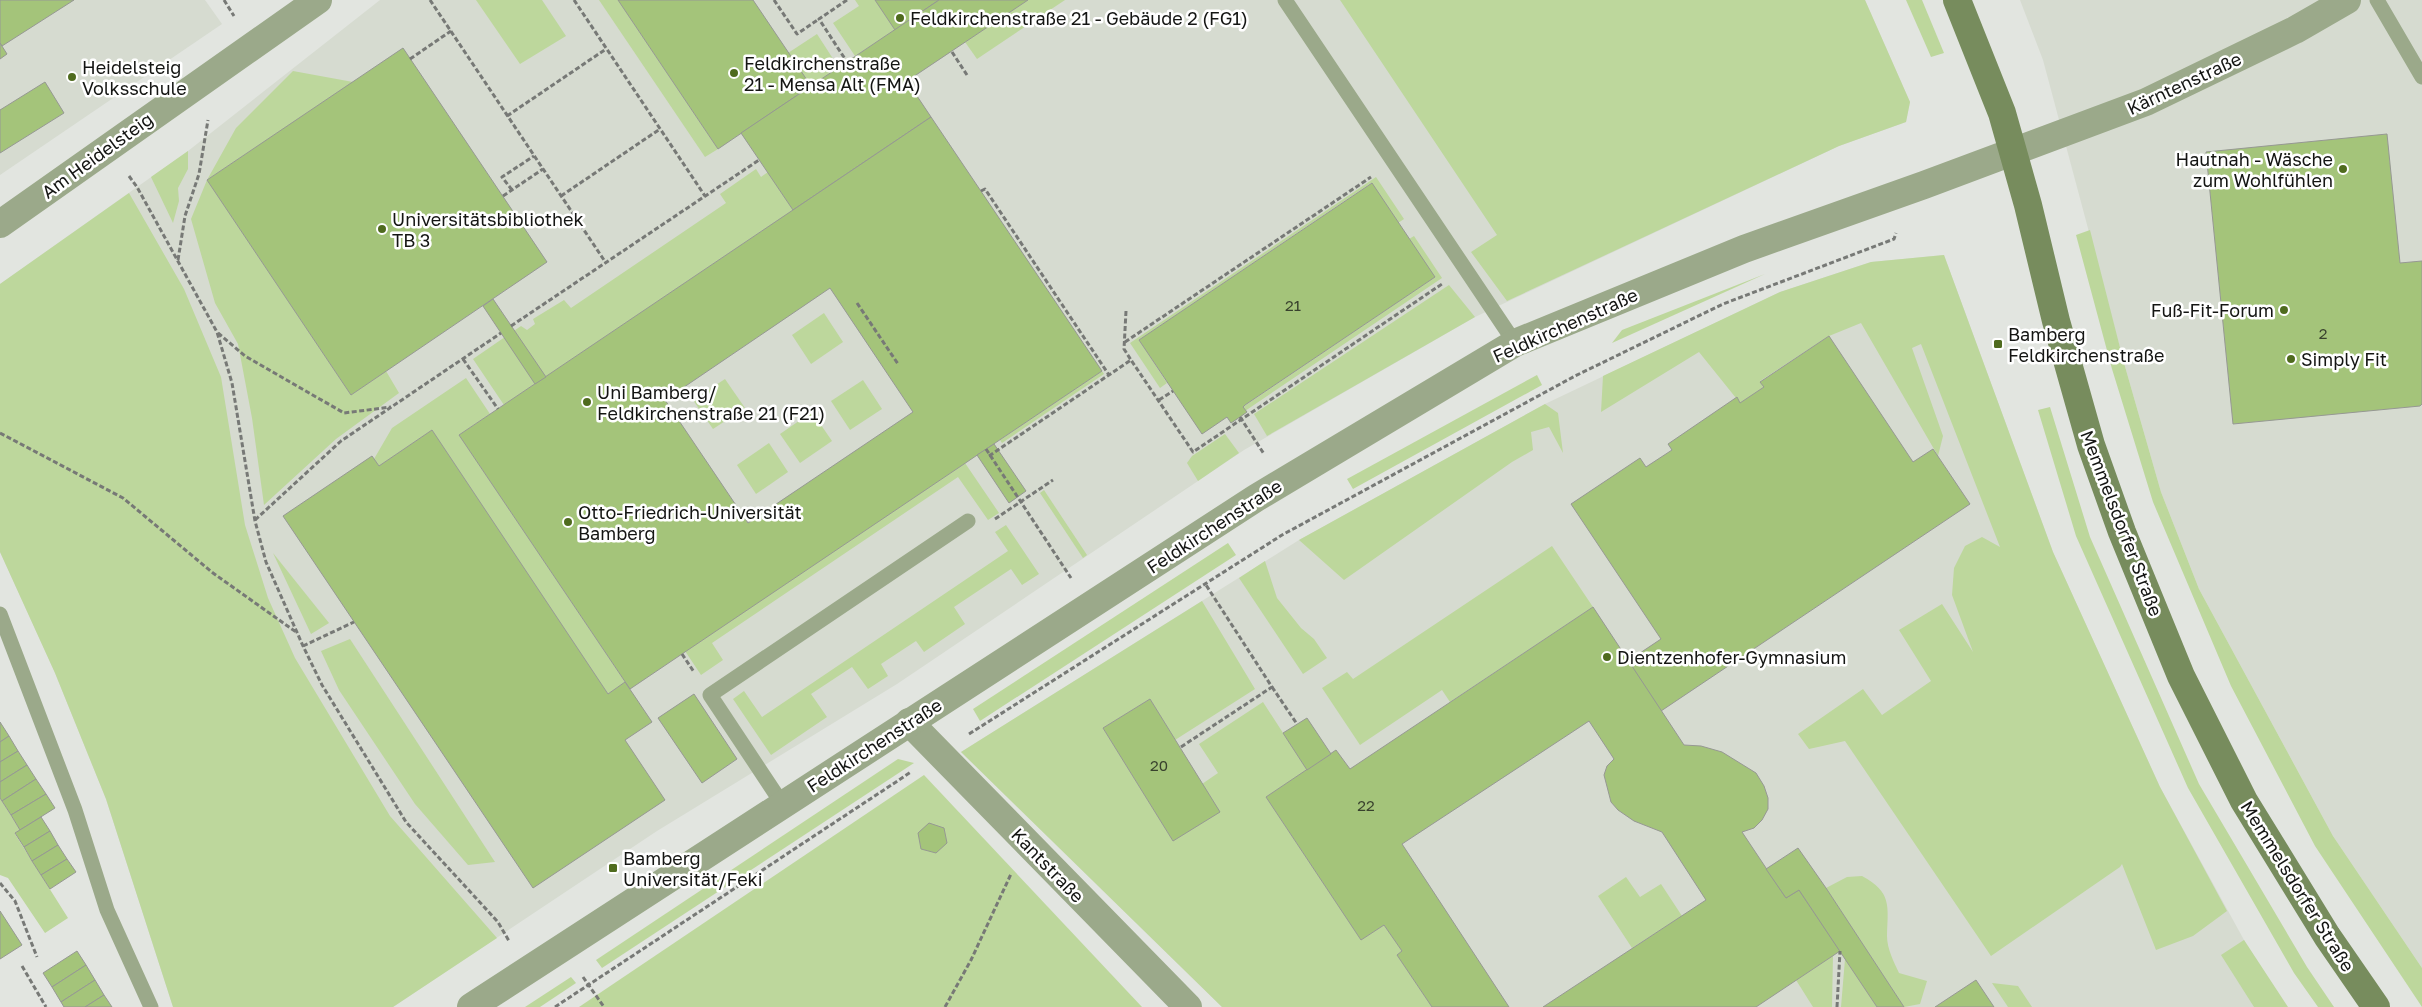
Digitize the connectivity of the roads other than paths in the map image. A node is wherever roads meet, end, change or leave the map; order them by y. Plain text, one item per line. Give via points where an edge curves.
1 (318, 0) edge
2 (1285, 0) edge
3 (1957, 0) edge
4 (2347, 0) edge
5 (2377, 0) edge
6 (2422, 77) edge
7 (2013, 151) junction
8 (0, 224) edge
9 (1515, 343) junction
10 (968, 521) dead end
11 (0, 614) edge
12 (909, 722) junction
13 (783, 805) junction
14 (151, 1007) edge
15 (471, 1007) edge
16 (1188, 1007) edge
17 (2376, 1007) edge

1 - 8 street, Am Heidelsteig
2 - 9 lane
3 - 7 main road, Memmelsdorfer Straße via 2002,113
4 - 7 street, Kärntenstraße via 2275,40 2146,102
5 - 6 lane
7 - 9 street, Feldkirchenstraße via 1744,249
7 - 17 main road, Memmelsdorfer Straße via 2091,445 2122,532 2182,676 2244,801 2327,936
9 - 12 street, Feldkirchenstraße via 1282,482
10 - 13 lane via 710,695
11 - 14 lane via 75,810 107,910
12 - 13 street, Feldkirchenstraße
12 - 16 street, Kantstraße
13 - 15 street, Feldkirchenstraße

